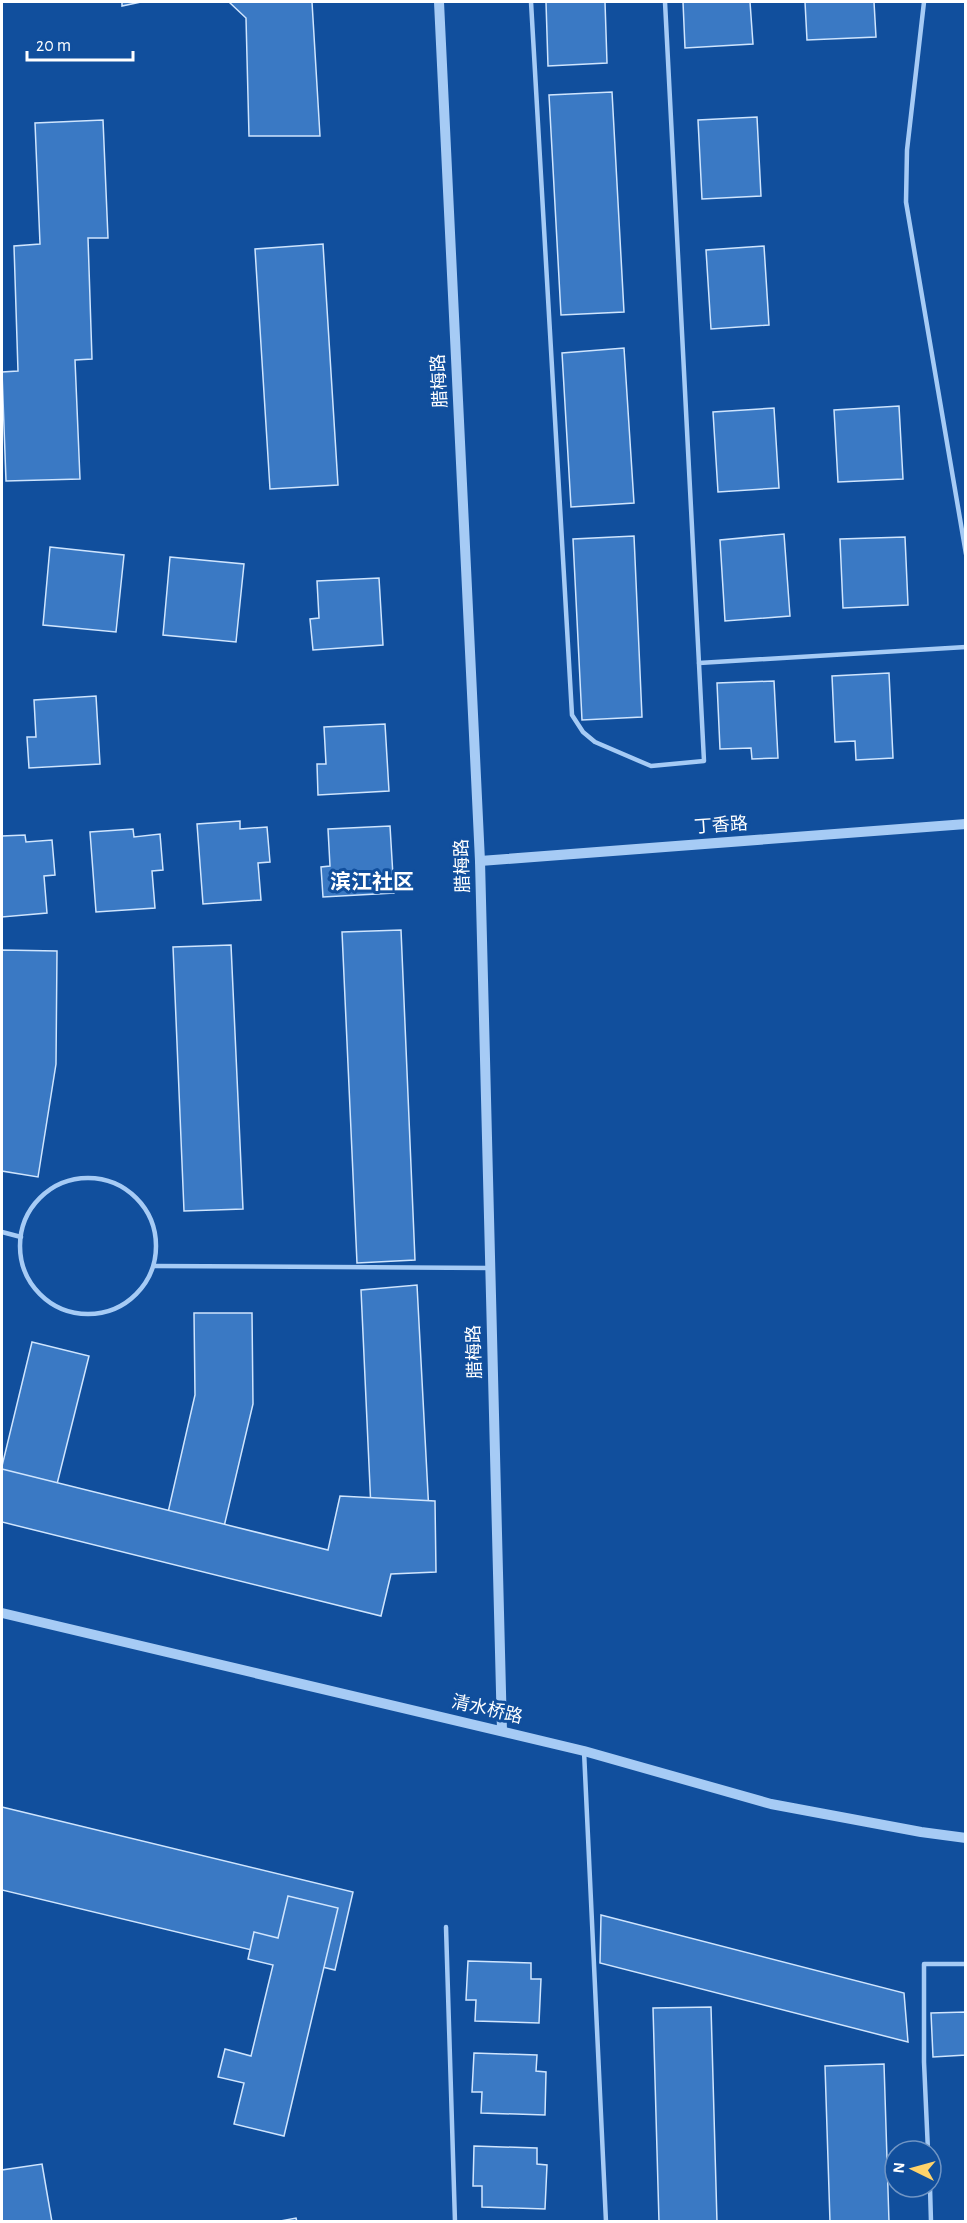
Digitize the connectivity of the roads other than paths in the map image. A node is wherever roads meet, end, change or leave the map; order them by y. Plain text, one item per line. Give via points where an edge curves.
1 (439, 2) edge
2 (531, 2) edge
3 (665, 2) edge
4 (924, 2) edge
5 (966, 554) edge
6 (966, 647) edge
7 (699, 663) junction
8 (966, 824) edge
9 (480, 861) junction
10 (2, 1232) edge
11 (21, 1237) junction
12 (154, 1266) junction
13 (489, 1268) junction
14 (2, 1613) edge
15 (502, 1731) junction
16 (584, 1751) junction
17 (966, 1838) edge
18 (446, 1927) dead end
19 (966, 1964) edge
20 (927, 2139) edge
21 (930, 2199) edge
22 (455, 2222) edge
23 (606, 2222) edge
24 (931, 2222) edge

1 - 9 street, 腊梅路
2 - 7 lane via 572,715 583,732 596,742 651,766 704,761
3 - 7 lane
4 - 5 lane via 906,202
6 - 7 lane
8 - 9 street, 丁香路
9 - 13 street, 腊梅路
10 - 11 lane
11 - 12 lane via 21,1257 39,1293 56,1306 75,1313 95,1314 132,1299
11 - 12 lane via 27,1216 40,1197 58,1184 102,1178 124,1187 141,1201 152,1221 157,1243
12 - 13 lane
13 - 15 street, 腊梅路
14 - 15 street, 清水桥路
15 - 16 street, 清水桥路
16 - 17 street, 清水桥路 via 771,1804
16 - 23 lane
18 - 22 lane
19 - 20 lane via 924,1964
21 - 24 lane

